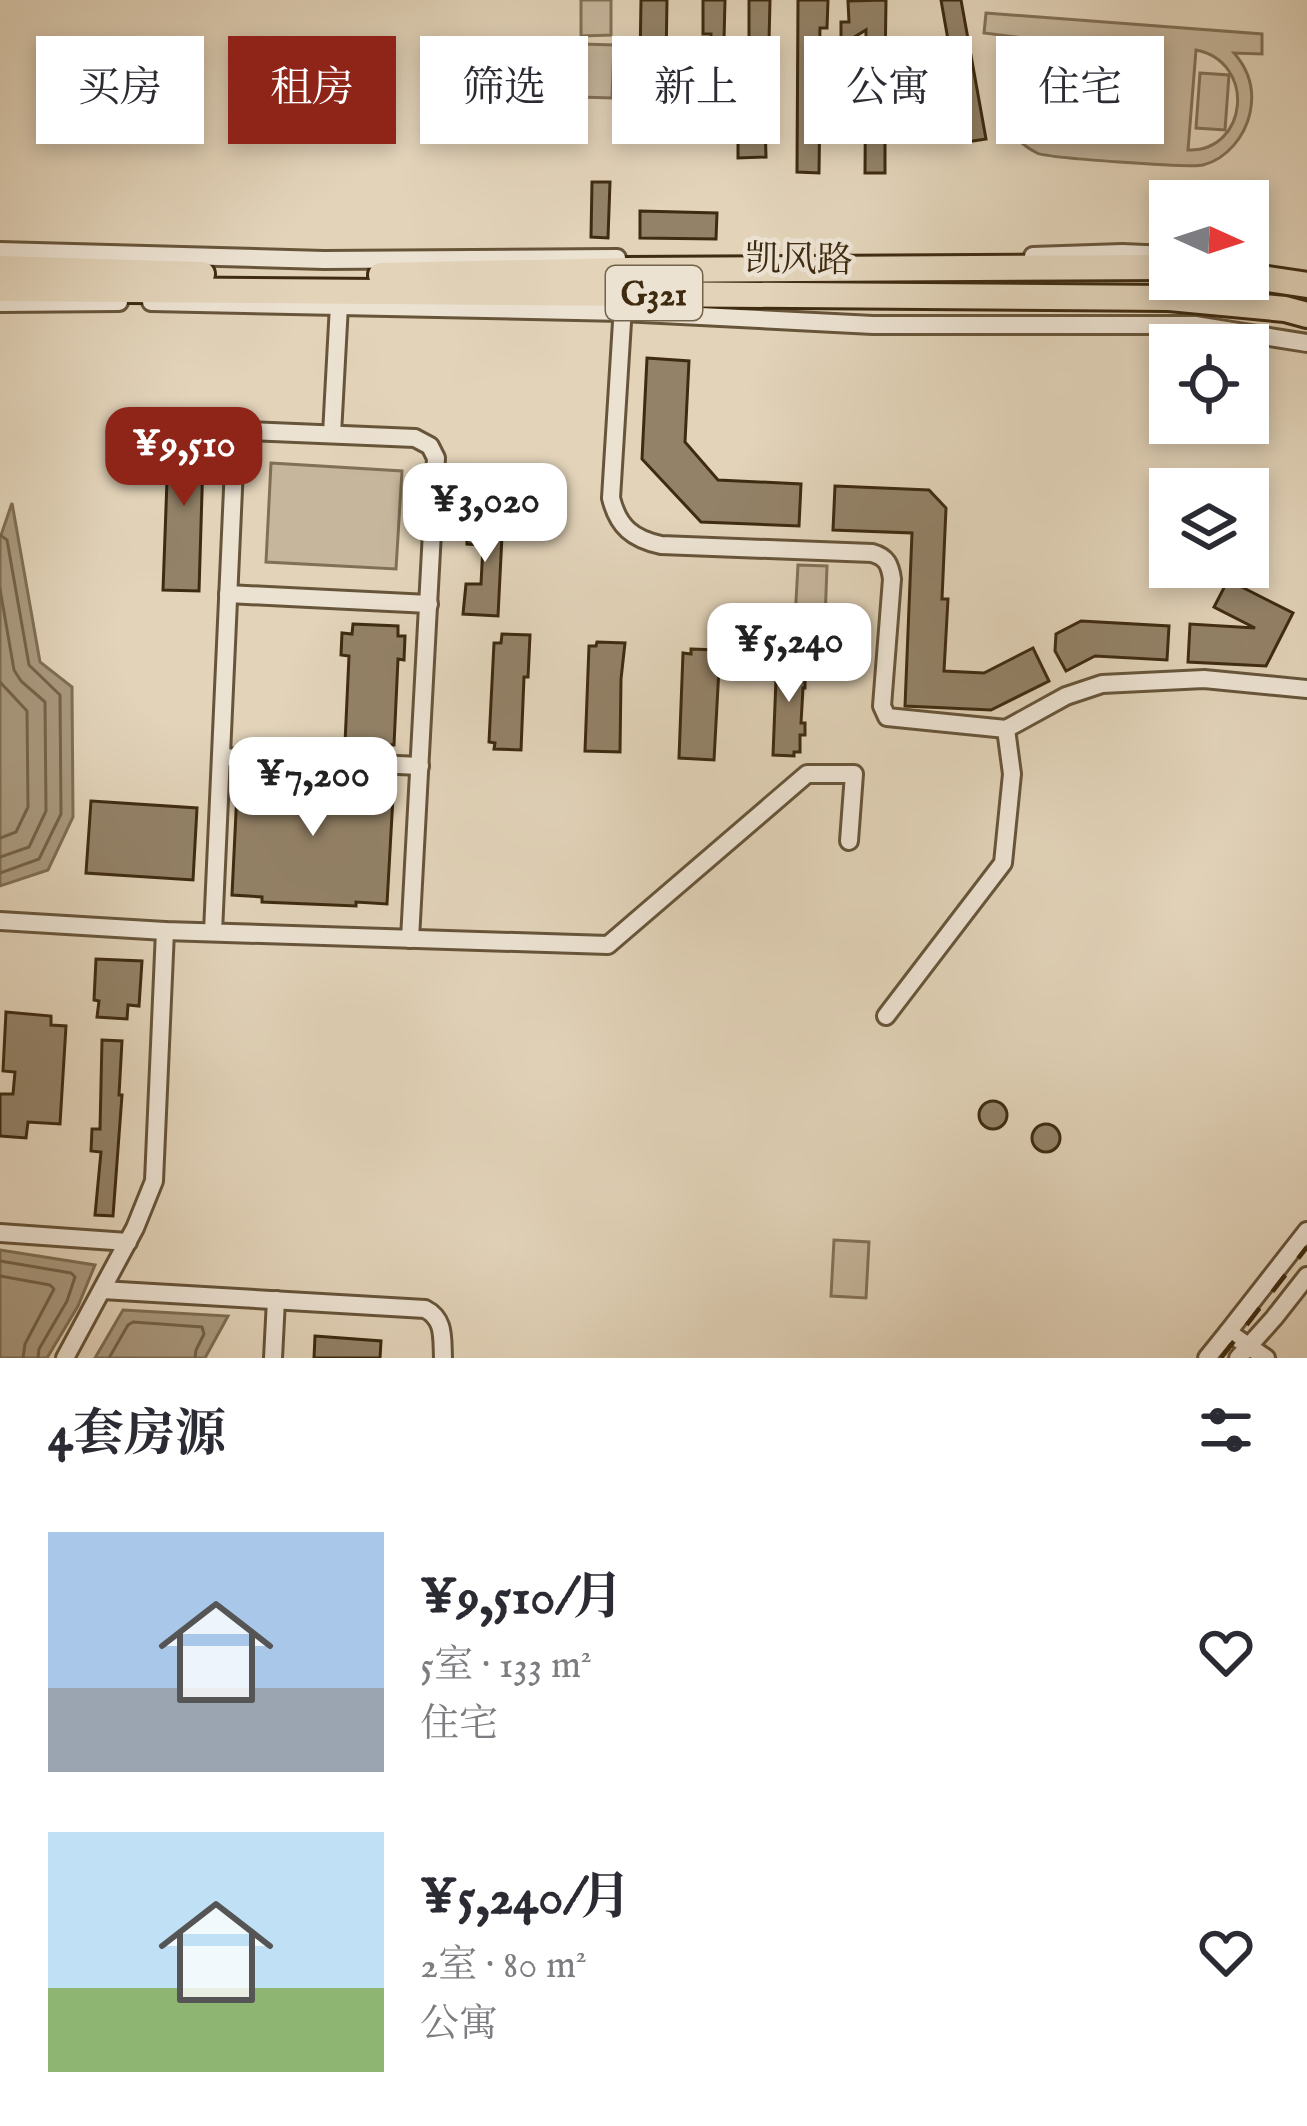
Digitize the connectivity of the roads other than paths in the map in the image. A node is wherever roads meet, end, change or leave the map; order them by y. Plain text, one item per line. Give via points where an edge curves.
1 (0, 251) edge
2 (1149, 255) edge
3 (0, 268) edge
4 (1149, 268) edge
5 (1269, 270) edge
6 (1307, 276) edge
7 (1269, 279) edge
8 (1307, 285) edge
9 (0, 289) edge
10 (624, 292) junction
11 (0, 303) edge
12 (338, 305) junction
13 (1307, 315) edge
14 (1307, 344) edge
15 (332, 434) junction
16 (229, 594) junction
17 (429, 604) junction
18 (1307, 689) edge
19 (1006, 729) junction
20 (221, 757) junction
21 (420, 766) junction
22 (849, 841) dead end
23 (0, 921) edge
24 (165, 931) junction
25 (213, 932) junction
26 (410, 939) junction
27 (886, 1016) dead end
28 (1307, 1231) edge
29 (0, 1233) edge
30 (128, 1242) junction
31 (1307, 1276) edge
32 (102, 1290) junction
33 (276, 1300) junction
34 (1228, 1331) junction
35 (1244, 1353) edge
36 (65, 1358) edge
37 (273, 1358) edge
38 (443, 1358) edge
39 (1207, 1358) edge
40 (1266, 1358) edge

1 - 2 street via 324,260
3 - 10 highway, 凯风路 / G321
4 - 10 highway, 凯风路 / G321
5 - 6 street
7 - 8 highway
9 - 10 highway, 凯风路 / G321
10 - 12 street
10 - 13 highway, 凯风路 / G321 via 1169,298
10 - 14 street via 873,325 1195,325
10 - 19 street via 611,499 622,526 661,545 880,555 892,579 884,715
11 - 12 street
12 - 15 street
15 - 16 street via 238,436
15 - 17 street via 415,438 433,449
16 - 17 street
16 - 20 street
17 - 21 street
18 - 19 street via 1204,679 1102,684
19 - 27 street via 1012,774 1003,863
20 - 21 street
20 - 25 street
21 - 26 street
22 - 26 street via 854,774 807,774 608,945
23 - 24 street
24 - 25 street
24 - 30 street via 154,1181
25 - 26 street
28 - 34 street
29 - 30 street
30 - 32 street
31 - 35 street
32 - 33 street
32 - 36 street
33 - 37 street
33 - 38 street via 424,1309 440,1324
34 - 35 street
34 - 39 street
35 - 40 street

